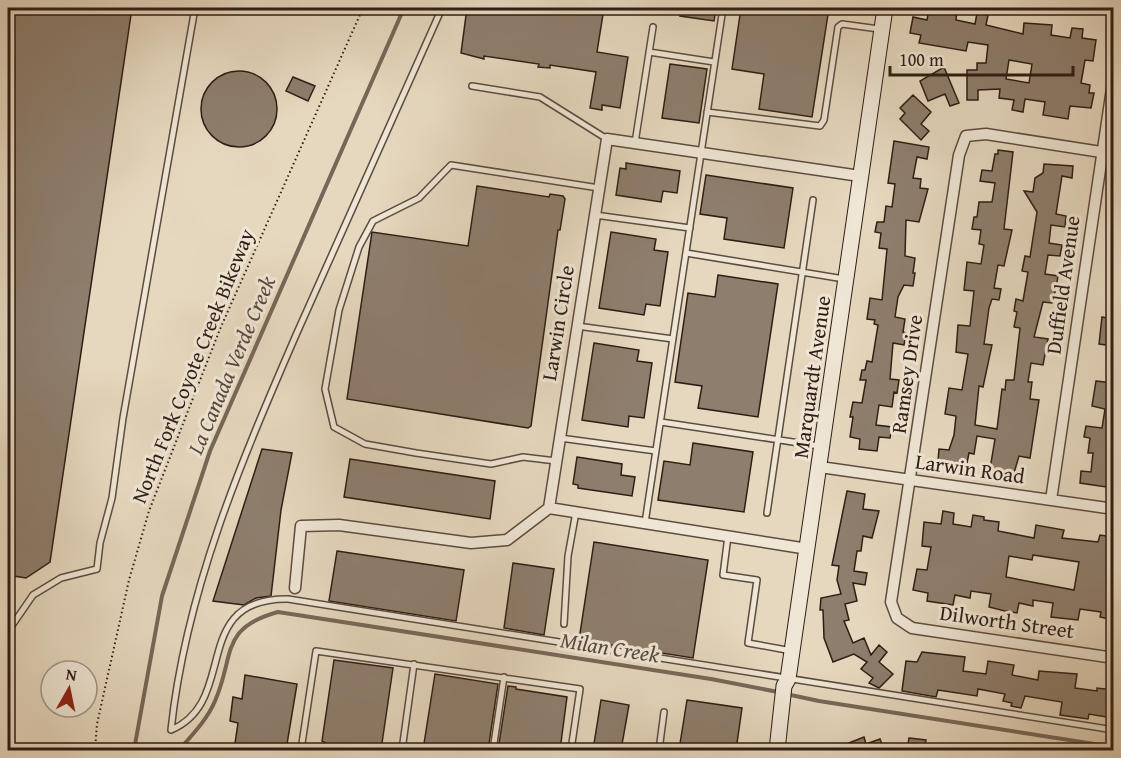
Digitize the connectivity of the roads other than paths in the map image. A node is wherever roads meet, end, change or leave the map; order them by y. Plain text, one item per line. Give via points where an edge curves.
1 (195, 8) edge
2 (442, 8) edge
3 (723, 8) edge
4 (885, 8) edge
5 (653, 27) dead end
6 (881, 30) junction
7 (649, 52) junction
8 (714, 63) junction
9 (1113, 75) edge
10 (472, 86) dead end
11 (707, 112) junction
12 (607, 139) junction
13 (635, 143) junction
14 (702, 153) junction
15 (1108, 153) edge
16 (860, 176) junction
17 (599, 188) junction
18 (813, 200) dead end
19 (595, 215) junction
20 (690, 228) junction
21 (686, 253) junction
22 (804, 273) junction
23 (846, 280) junction
24 (577, 326) junction
25 (673, 339) junction
26 (661, 422) junction
27 (560, 438) junction
28 (777, 440) junction
29 (823, 446) junction
30 (656, 451) junction
31 (556, 461) junction
32 (820, 467) junction
33 (911, 481) junction
34 (1051, 500) junction
35 (549, 508) junction
36 (1113, 509) edge
37 (576, 512) junction
38 (767, 513) dead end
39 (645, 523) junction
40 (728, 536) junction
41 (808, 549) junction
42 (295, 588) dead end
43 (897, 618) joint
44 (564, 624) dead end
45 (8, 627) edge
46 (793, 651) junction
47 (1113, 658) edge
48 (414, 664) junction
49 (504, 677) junction
50 (786, 689) junction
51 (664, 712) dead end
52 (1113, 730) edge
53 (301, 750) edge
54 (402, 750) edge
55 (492, 750) edge
56 (571, 750) edge
57 (659, 750) edge
58 (777, 750) edge

1 - 45 lane via 97,569 61,578 33,595
2 - 50 lane via 255,430 224,510 189,625 171,730 183,725 201,704 228,624 240,611 270,599 288,599
3 - 8 lane
4 - 6 street, Marquardt Avenue
5 - 7 lane
6 - 11 lane via 842,24 838,27 824,120 817,128
6 - 16 street, Marquardt Avenue
7 - 8 lane
7 - 13 lane
8 - 11 lane
9 - 15 street, Duffield Avenue
10 - 12 lane via 540,96
11 - 14 lane
12 - 13 street
12 - 17 street, Larwin Circle
13 - 14 street
14 - 16 street
14 - 20 lane
15 - 33 street, Ramsey Drive via 986,134 966,136 959,155
15 - 34 street, Duffield Avenue
16 - 23 street, Marquardt Avenue
17 - 19 street, Larwin Circle
17 - 31 lane via 452,165 418,198 372,221 359,247 339,310 325,388 334,427 364,444 490,464 523,457
18 - 22 lane
19 - 20 lane
19 - 24 street, Larwin Circle
20 - 21 lane
21 - 22 lane
21 - 25 lane
22 - 23 lane
22 - 28 lane
23 - 29 street, Marquardt Avenue
24 - 25 lane
24 - 27 street, Larwin Circle
25 - 26 lane
26 - 28 lane
26 - 30 lane
27 - 30 lane
27 - 31 street, Larwin Circle
28 - 29 lane
28 - 38 lane
29 - 32 street, Marquardt Avenue
30 - 39 lane
31 - 35 street, Larwin Circle
32 - 33 street, Larwin Road
32 - 41 street, Marquardt Avenue
33 - 34 street, Larwin Road
33 - 43 street, Ramsey Drive via 891,602
34 - 36 street, Larwin Road
35 - 37 street
35 - 42 street via 507,540 471,543 339,525 301,526
37 - 39 street
37 - 44 lane via 568,555
39 - 40 street
40 - 41 street
40 - 46 lane via 723,574 758,580 748,643
41 - 46 street, Marquardt Avenue
43 - 47 street, Dilworth Street via 912,628
46 - 50 street, Marquardt Avenue
48 - 49 lane
48 - 53 lane via 316,651
48 - 54 lane
49 - 55 lane
49 - 56 lane via 579,689
50 - 52 lane
50 - 58 street, Marquardt Avenue
51 - 57 lane

